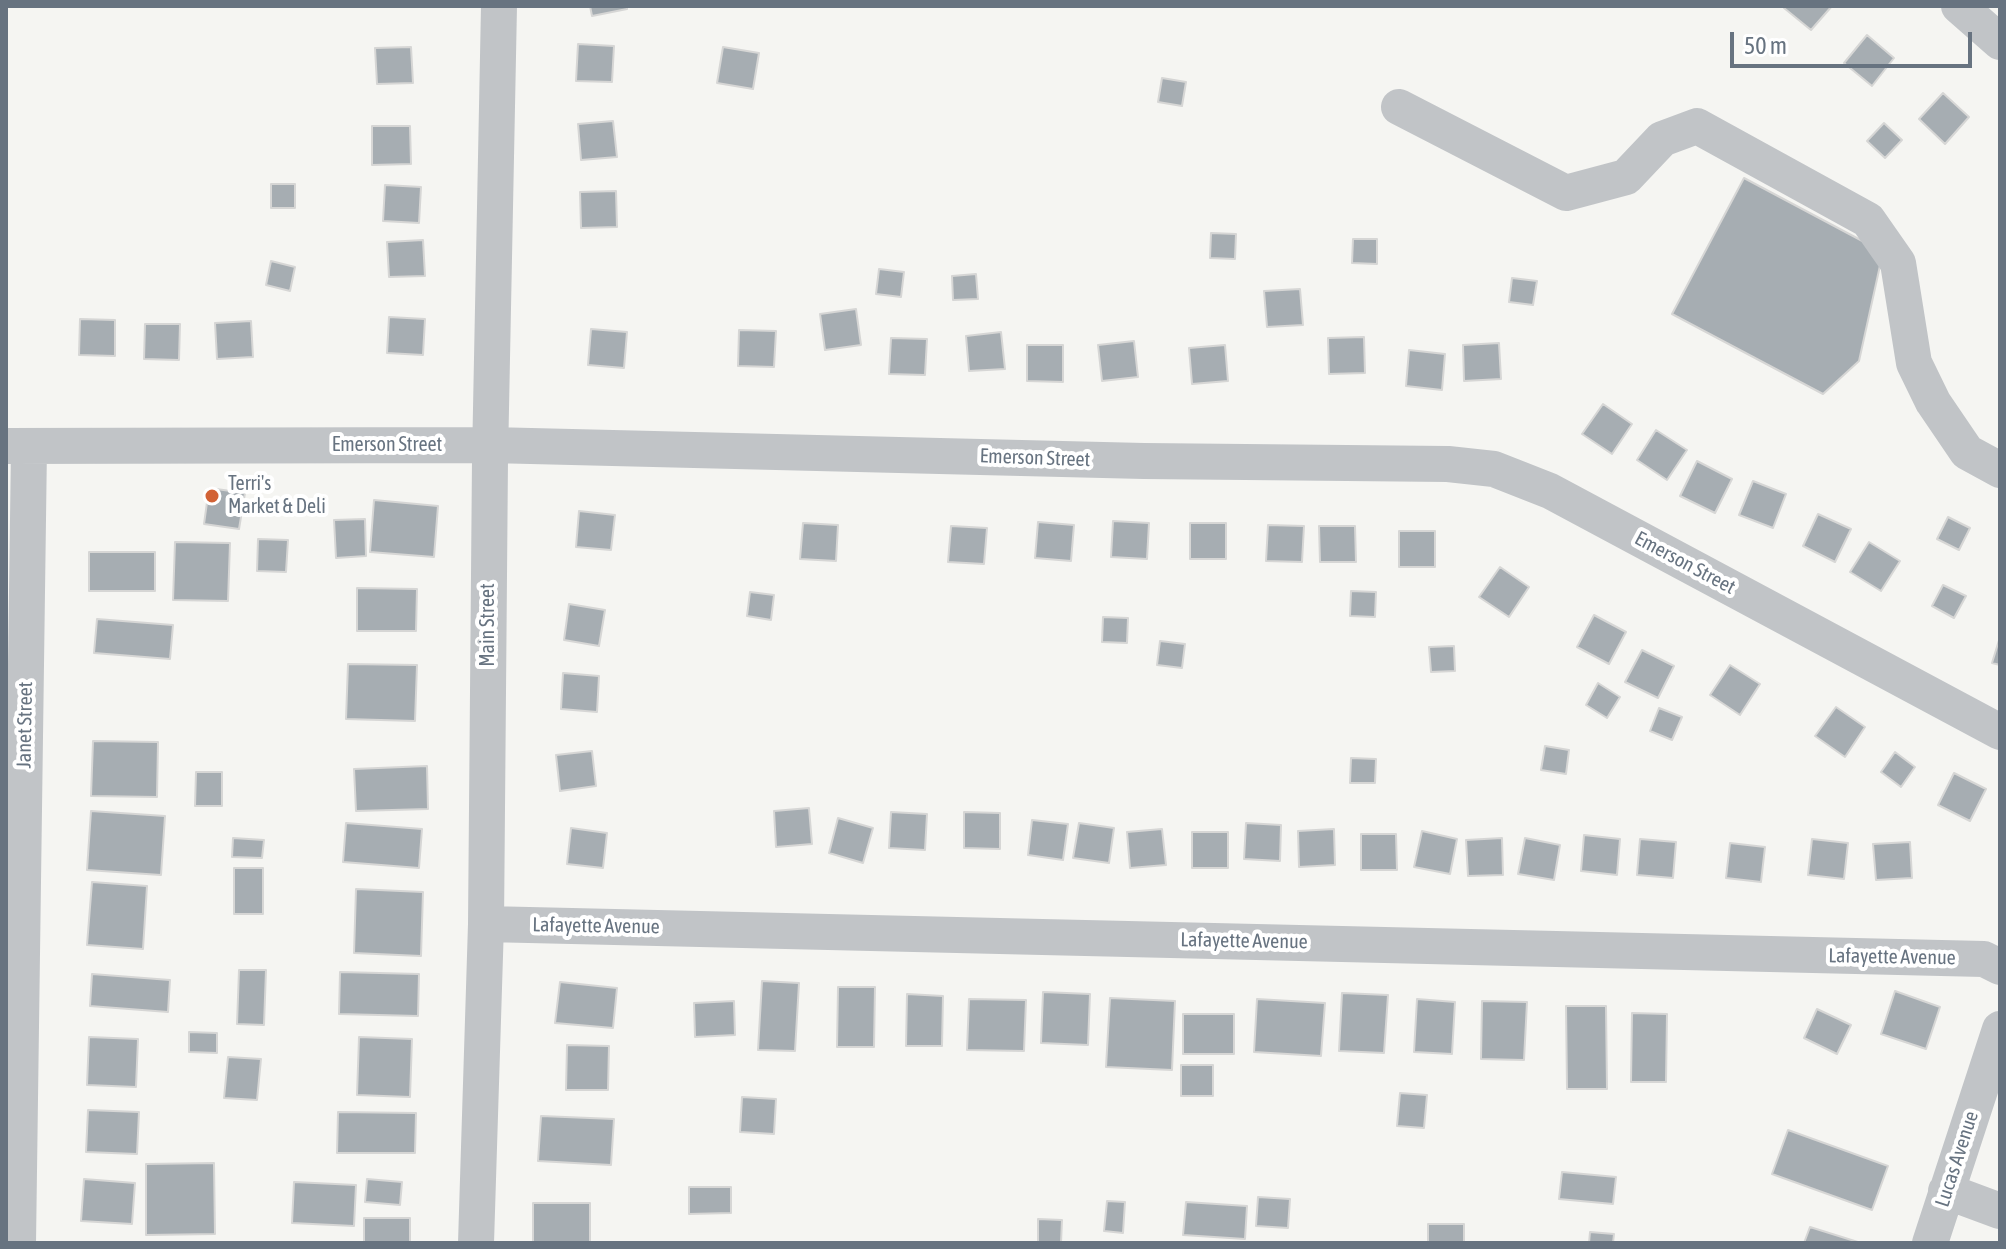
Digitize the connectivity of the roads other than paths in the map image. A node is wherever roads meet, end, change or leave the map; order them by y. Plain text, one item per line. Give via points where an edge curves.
1 (499, 6) edge
2 (1959, 6) edge
3 (2000, 42) edge
4 (1399, 107) dead end
5 (490, 445) junction
6 (18, 446) edge
7 (2000, 470) edge
8 (2000, 732) edge
9 (486, 924) junction
10 (2000, 967) edge
11 (2000, 1029) edge
12 (1946, 1191) junction
13 (2000, 1211) edge
14 (18, 1243) edge
15 (476, 1243) edge
16 (1930, 1243) edge

1 - 5 street, Main Street
2 - 3 street
4 - 7 street via 1566,193 1626,177 1662,139 1697,126 1868,220 1898,263 1914,363 1933,402 1967,452
5 - 6 street, Emerson Street
5 - 8 street, Emerson Street via 1494,469 1550,491
5 - 9 street, Main Street
6 - 14 street, Janet Street
9 - 10 street, Lafayette Avenue via 1984,959
9 - 15 street, Main Street
11 - 12 street, Lucas Avenue
12 - 13 street
12 - 16 street, Lucas Avenue

